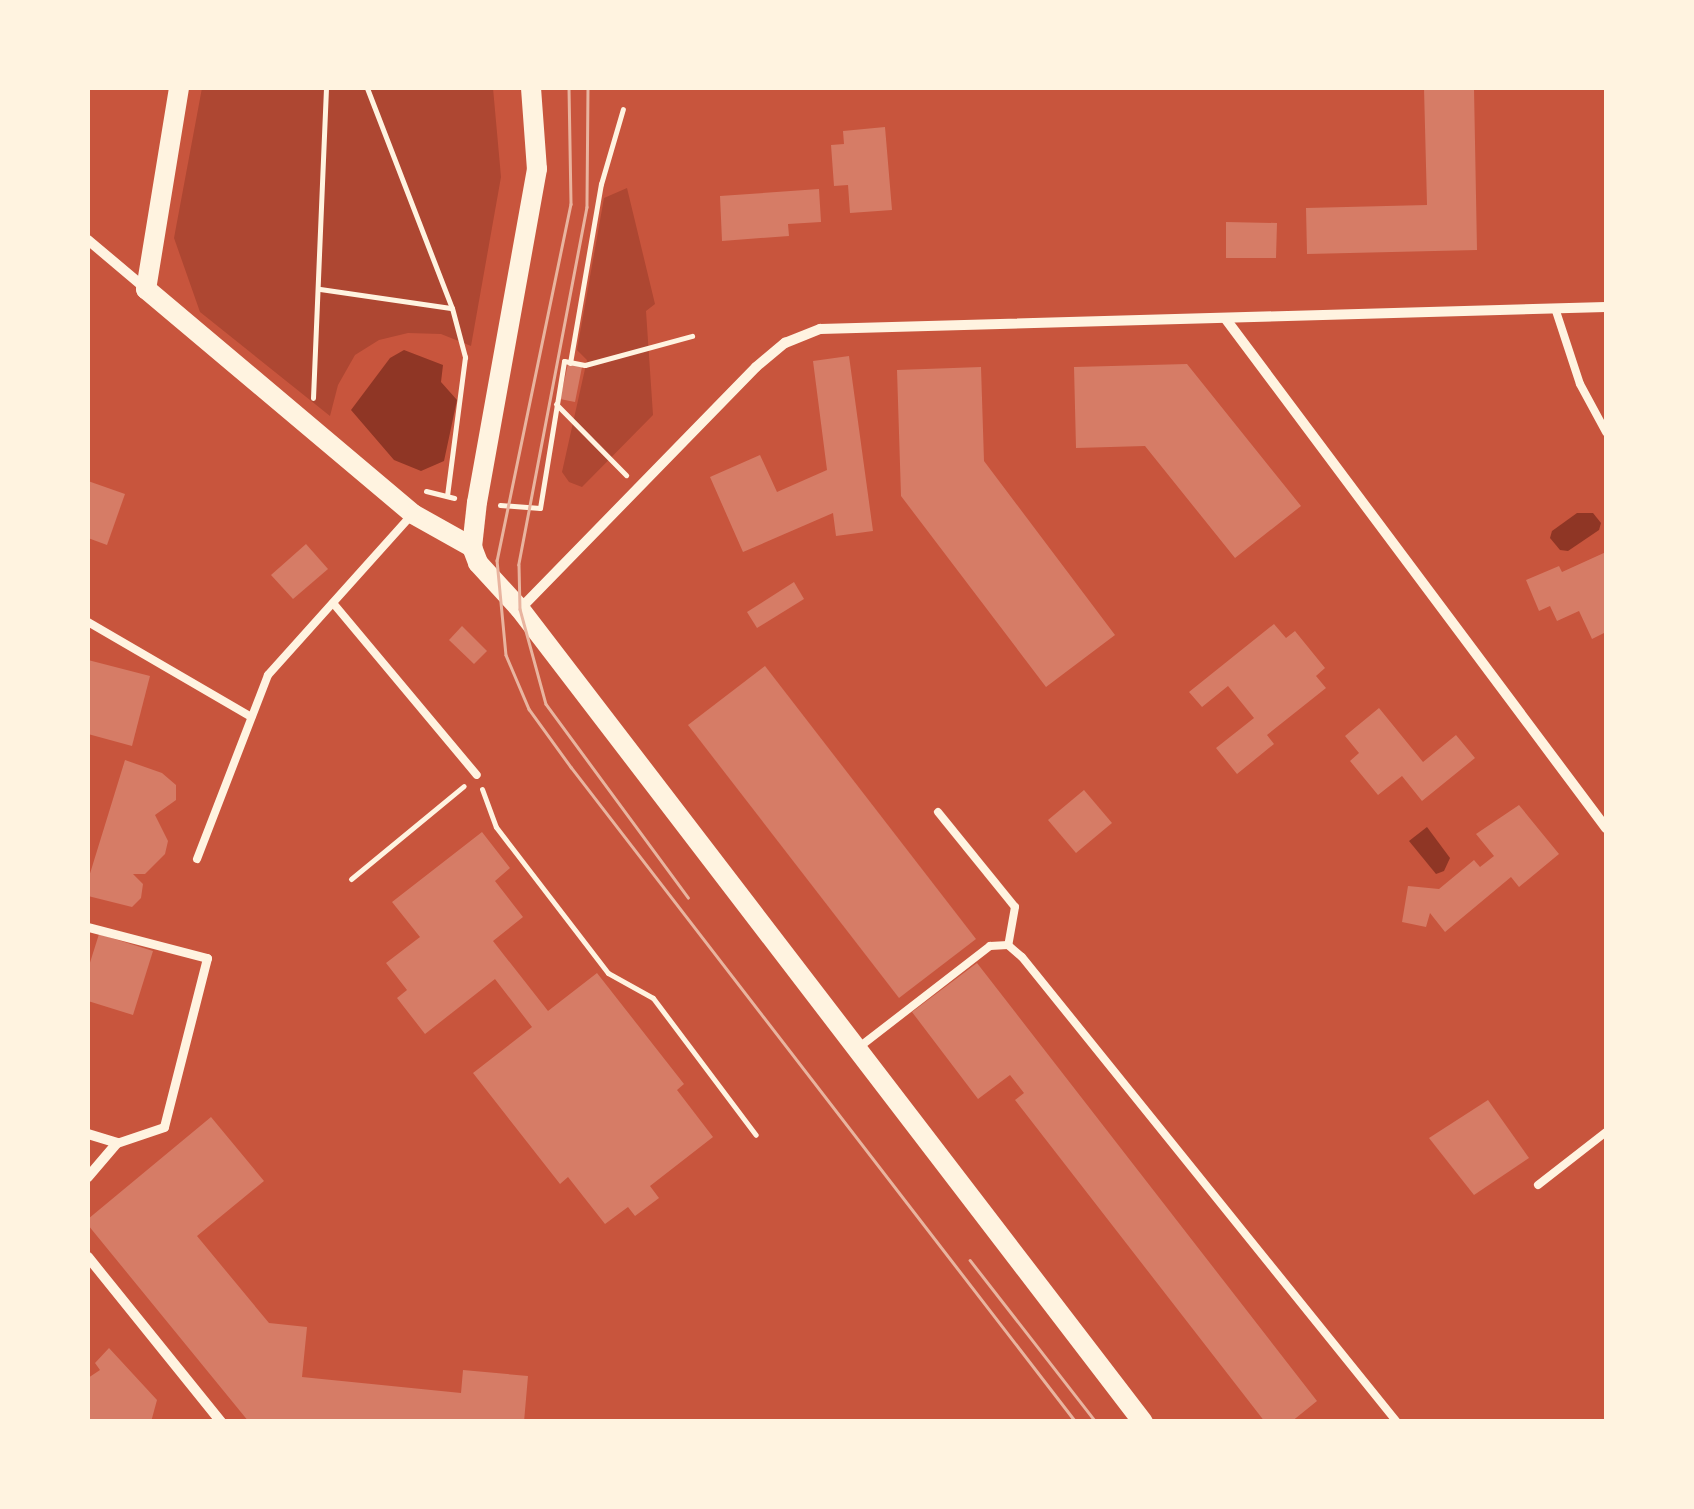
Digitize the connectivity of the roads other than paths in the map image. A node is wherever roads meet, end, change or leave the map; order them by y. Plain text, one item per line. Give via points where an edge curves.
1 (179, 88) edge
2 (531, 88) edge
3 (88, 240) edge
4 (146, 289) junction
5 (1606, 307) edge
6 (1555, 308) junction
7 (1224, 318) junction
8 (1606, 432) edge
9 (413, 514) junction
10 (472, 547) junction
11 (333, 602) junction
12 (520, 609) junction
13 (88, 622) edge
14 (251, 717) junction
15 (477, 775) road end
16 (938, 812) dead end
17 (1606, 828) edge
18 (197, 859) dead end
19 (88, 927) edge
20 (1008, 945) junction
21 (857, 1048) junction
22 (1606, 1132) edge
23 (88, 1134) edge
24 (117, 1144) junction
25 (88, 1176) edge
26 (1538, 1184) dead end
27 (88, 1257) edge
28 (221, 1422) edge
29 (1143, 1422) edge
30 (1397, 1422) edge

1 - 4 main road
2 - 10 main road via 538,169
3 - 4 street
4 - 9 main road
5 - 6 street
6 - 7 street
6 - 8 lane via 1580,384
7 - 12 street via 820,329 785,343
7 - 17 street
9 - 10 main road
9 - 11 lane
10 - 12 main road via 478,563
11 - 14 lane via 268,675
11 - 15 lane
12 - 21 main road
13 - 14 lane
14 - 18 lane
16 - 20 lane via 1015,907
19 - 24 street via 207,958 164,1127
20 - 21 lane via 990,946
20 - 30 lane
21 - 29 main road
22 - 26 lane
23 - 24 street
24 - 25 street
27 - 28 street

